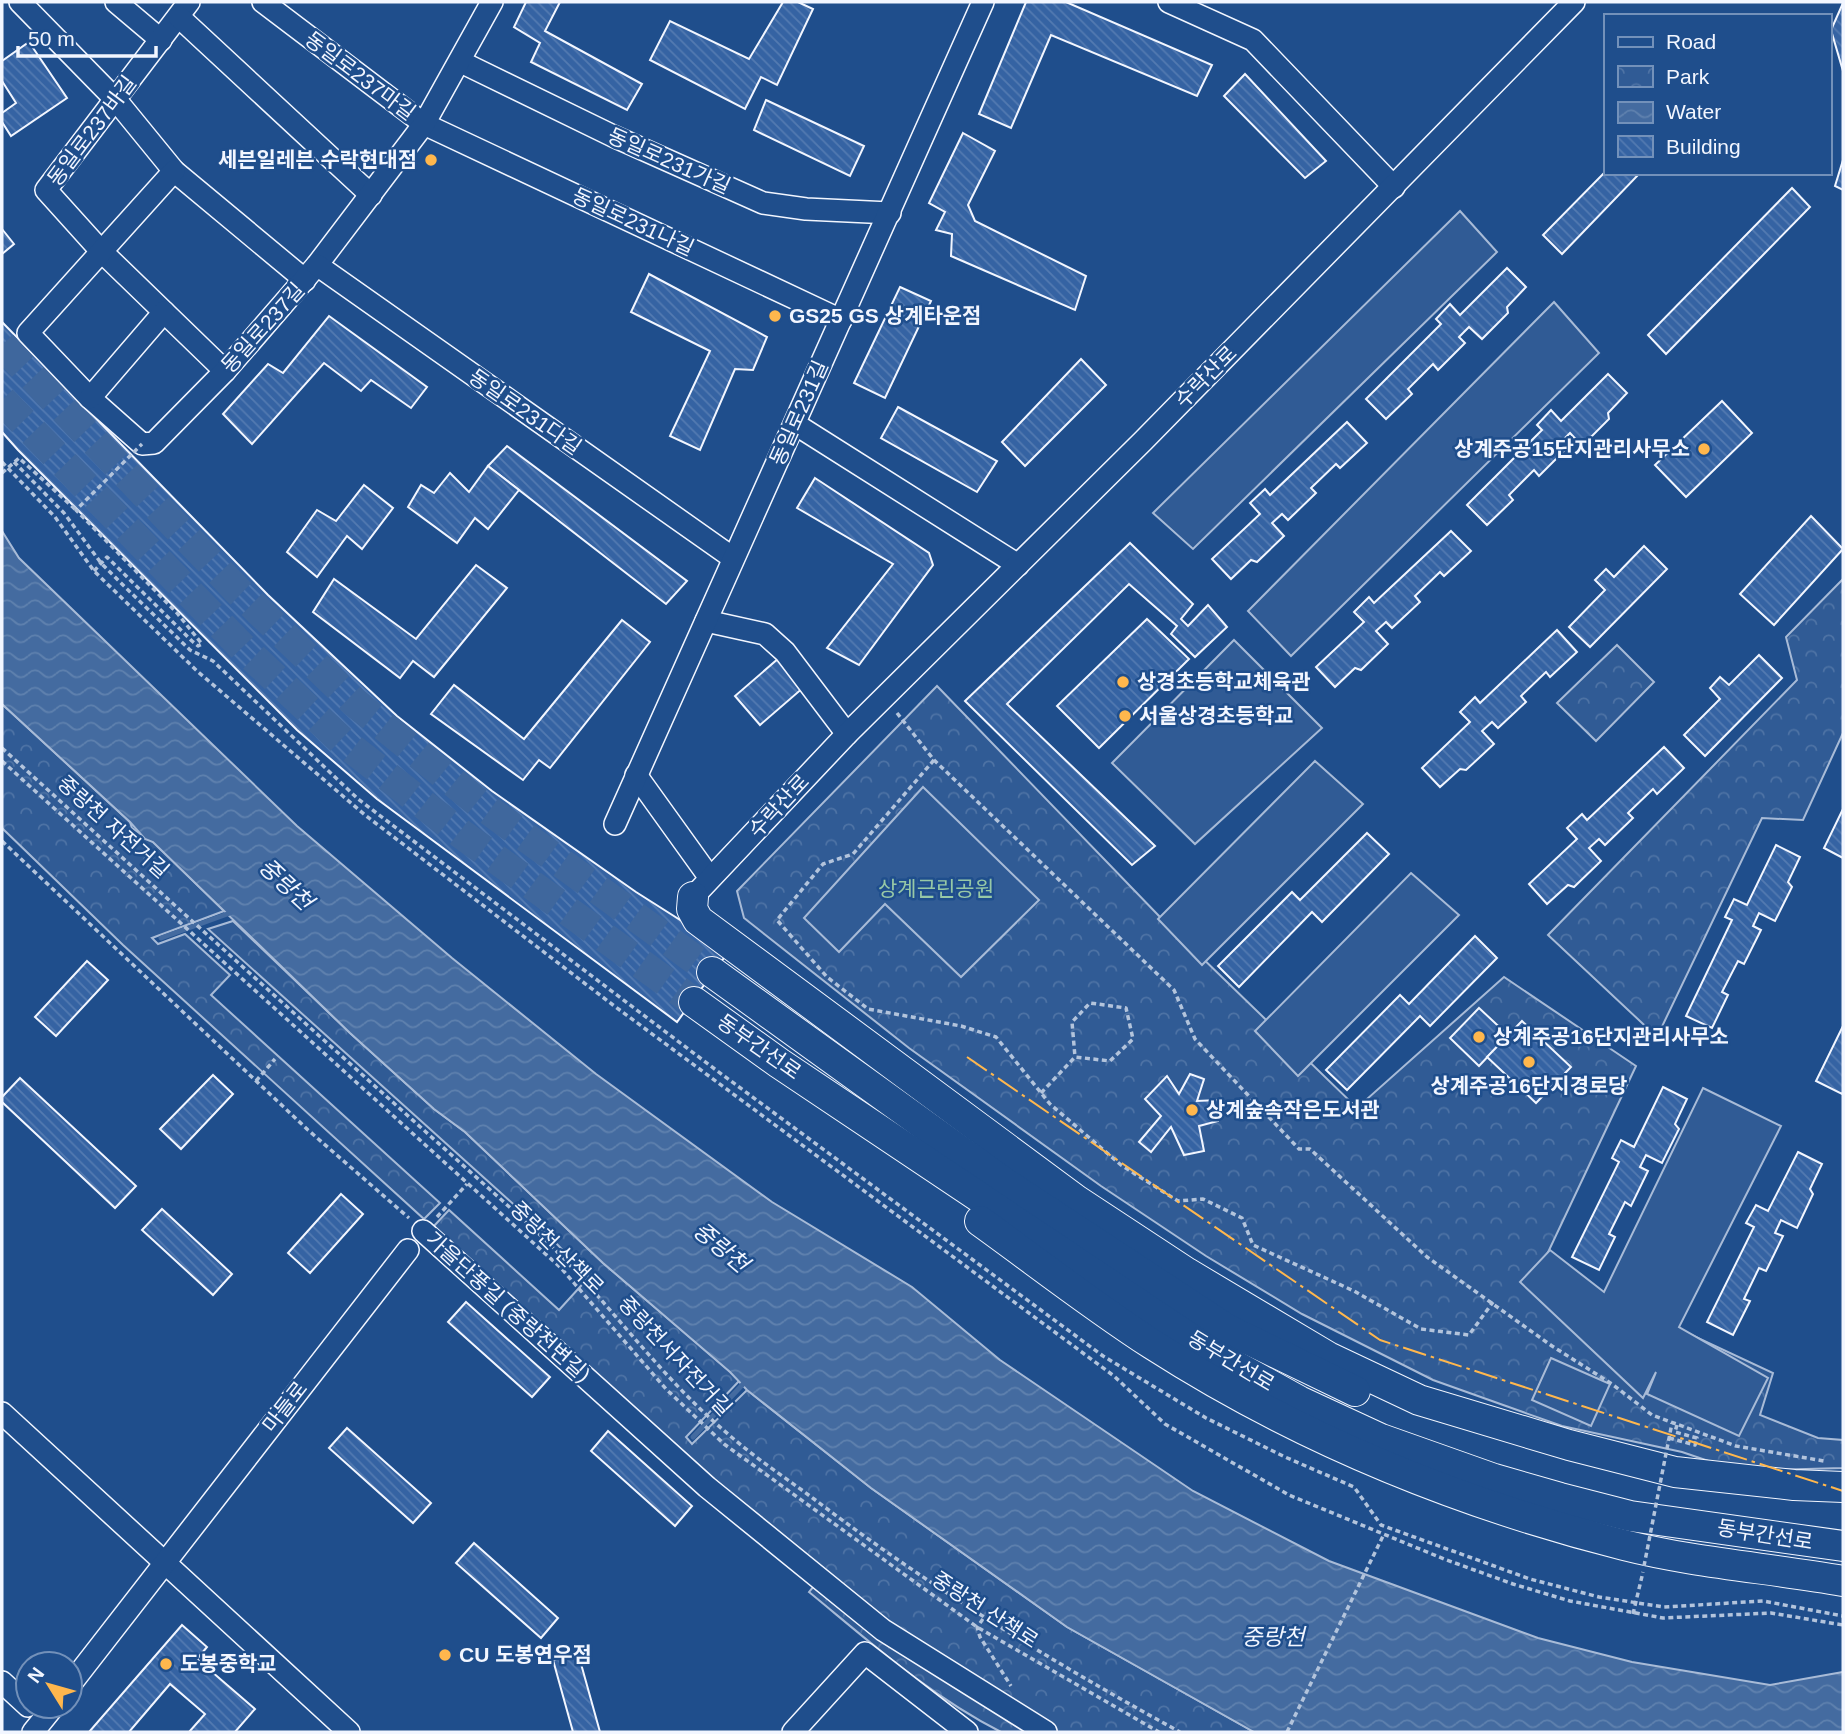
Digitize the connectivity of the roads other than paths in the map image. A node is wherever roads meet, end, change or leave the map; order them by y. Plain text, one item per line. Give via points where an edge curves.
1 (20, 2) edge
2 (116, 2) edge
3 (263, 2) edge
4 (492, 2) edge
5 (983, 2) edge
6 (1169, 2) edge
7 (1574, 2) edge
8 (184, 9) edge
9 (161, 40) junction
10 (461, 62) junction
11 (116, 100) junction
12 (424, 124) junction
13 (174, 171) junction
14 (1394, 187) junction
15 (371, 195) junction
16 (890, 213) junction
17 (102, 251) junction
18 (311, 272) junction
19 (164, 312) junction
20 (841, 320) junction
21 (225, 371) junction
22 (90, 398) junction
23 (794, 424) junction
24 (733, 558) junction
25 (1017, 565) junction
26 (706, 621) junction
27 (847, 734) junction
28 (636, 775) junction
29 (615, 824) dead end
30 (702, 888) junction
31 (712, 972) tunnel mouth
32 (694, 1002) tunnel mouth
33 (779, 1063) junction
34 (423, 1231) road end
35 (408, 1250) dead end
36 (3, 1417) edge
37 (1839, 1479) edge
38 (1737, 1500) junction
39 (1843, 1508) edge
40 (1843, 1546) edge
41 (164, 1564) junction
42 (1843, 1581) edge
43 (84, 1667) edge
44 (349, 1732) edge
45 (793, 1732) edge
46 (967, 1732) edge
47 (1046, 1732) edge

1 - 11 street, 동일로231다길
2 - 9 street
3 - 12 street, 동일로237마길
4 - 10 street, 동일로237길
5 - 16 street, 동일로231길
6 - 14 street via 1253,40
7 - 14 street, 수락산로
8 - 9 street, 동일로237바길
8 - 15 street
9 - 11 street, 동일로237바길
10 - 12 street, 동일로237길
10 - 16 street, 동일로231가길 via 763,202
11 - 13 street, 동일로231다길
11 - 17 street, 동일로237바길 via 46,190
12 - 15 street, 동일로237길
12 - 20 street, 동일로231나길
13 - 17 street
13 - 18 street, 동일로231다길
14 - 25 street, 수락산로
15 - 18 street, 동일로237길
16 - 20 street, 동일로231길
17 - 19 street, 동일로237바길
17 - 22 street via 28,333
18 - 21 street, 동일로237길
18 - 24 street, 동일로231다길
19 - 21 street, 동일로237바길
19 - 22 street
20 - 23 street, 동일로231길
21 - 22 street, 동일로237길 via 154,443 142,444
23 - 24 street, 동일로231길
23 - 25 street
24 - 26 street, 동일로231길
25 - 27 street, 수락산로
26 - 27 street via 765,634 785,652
26 - 28 street, 동일로231길
27 - 30 street, 수락산로
28 - 29 street, 동일로231길
28 - 30 street
30 - 37 highway via 692,909 698,920 1076,1200 1328,1357 1419,1400 1661,1469 1794,1485
31 - 38 highway, 동부간선로 via 1002,1181 1227,1329 1393,1406 1480,1437 1675,1490
32 - 33 highway, 동부간선로
33 - 40 highway, 동부간선로 via 1212,1353 1369,1434 1494,1479 1630,1516
33 - 42 highway via 885,1153 1141,1336 1277,1415 1406,1476 1549,1525 1678,1556
34 - 47 street, 가을단풍길 (중랑천변길) via 708,1487 883,1630
35 - 41 street, 마들로
36 - 41 street
37 - 38 highway
38 - 39 highway, 동부간선로
41 - 43 street, 마들로
41 - 44 street
45 - 46 street via 865,1653

